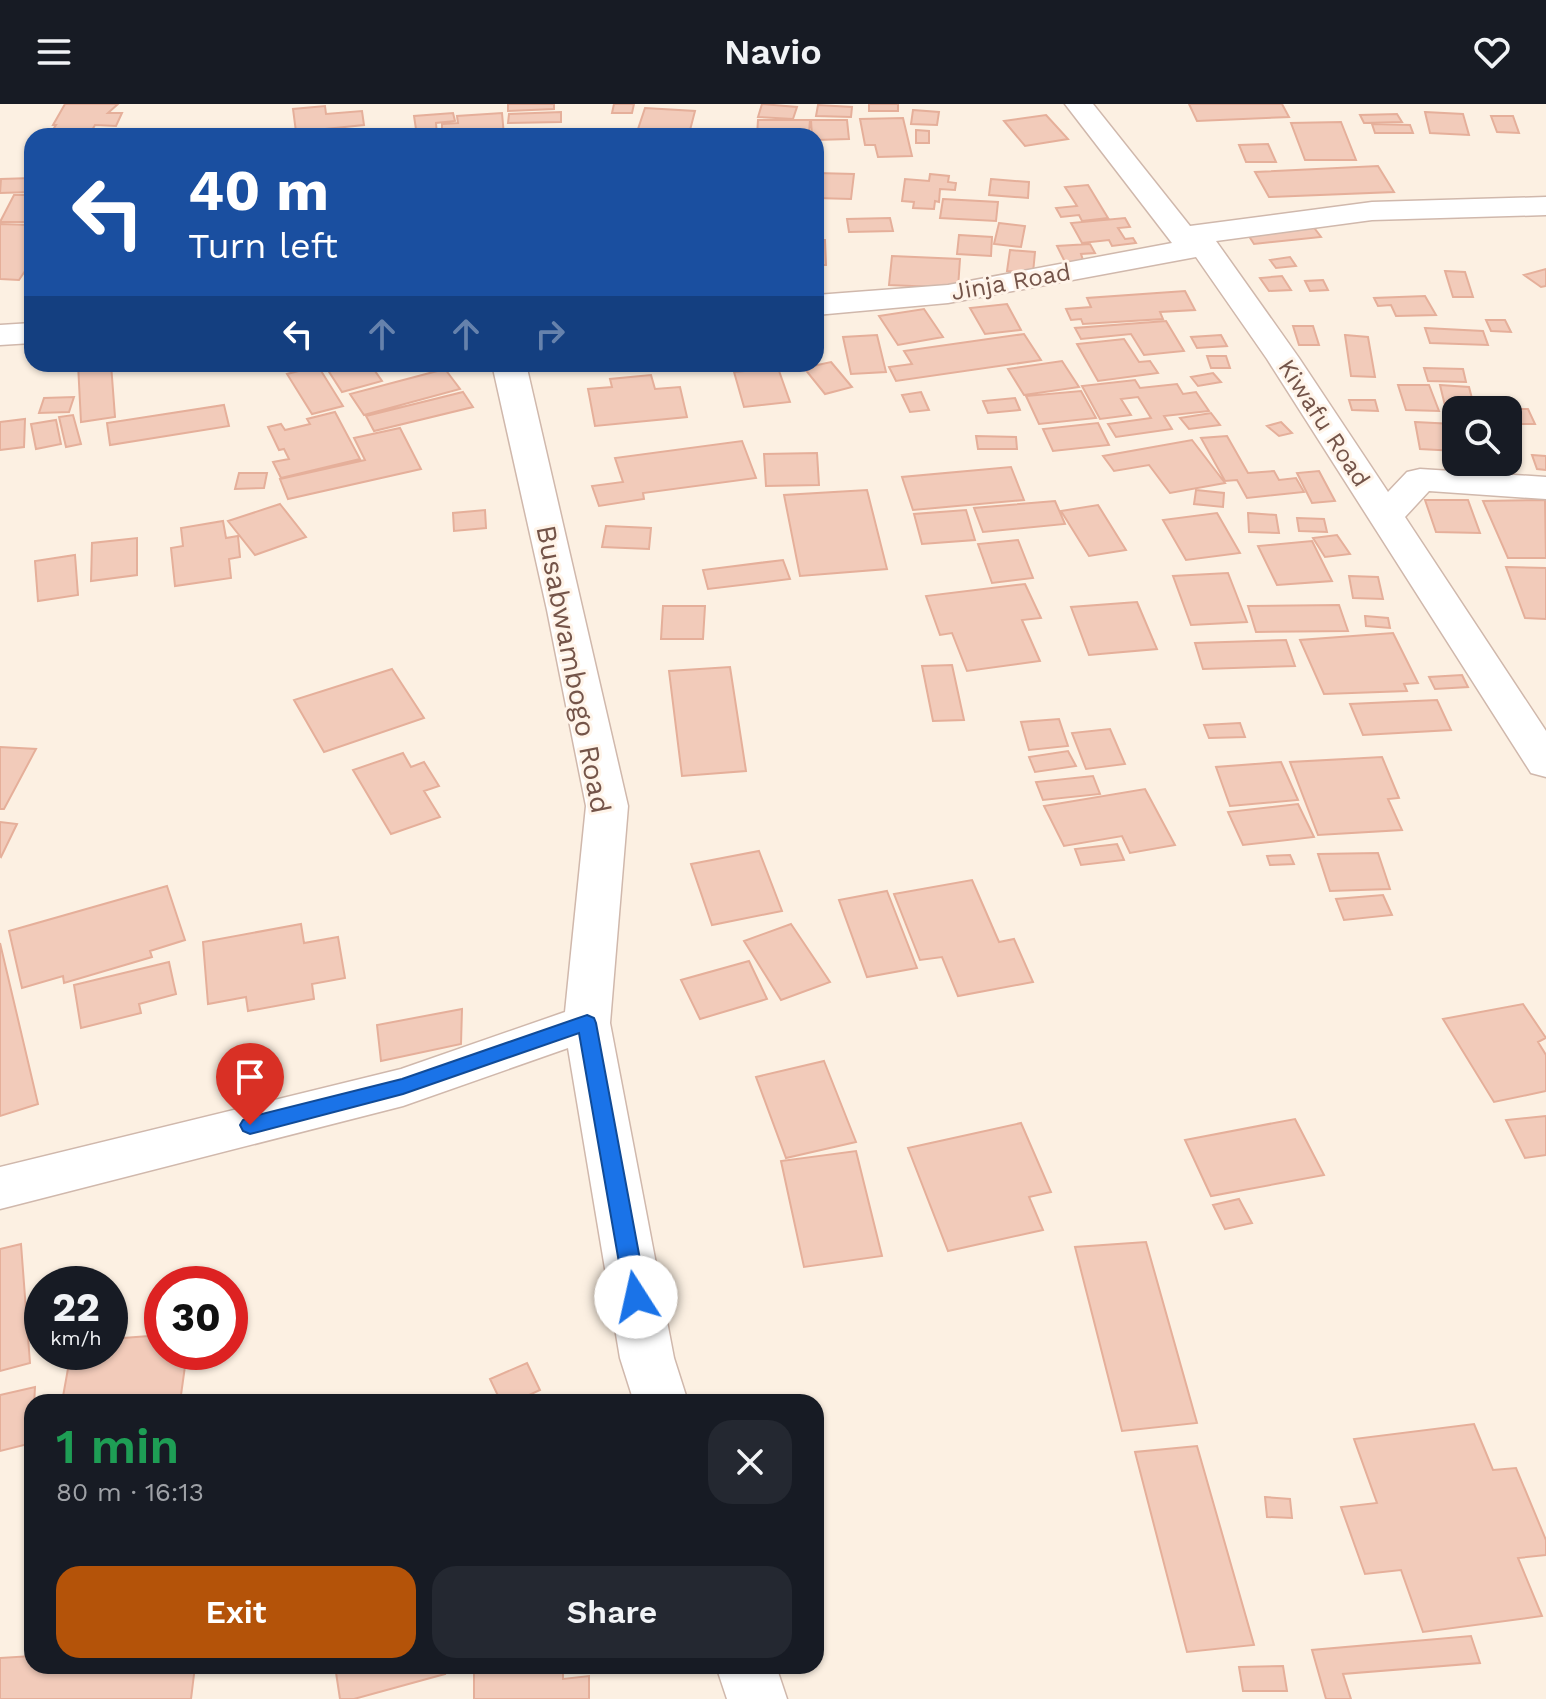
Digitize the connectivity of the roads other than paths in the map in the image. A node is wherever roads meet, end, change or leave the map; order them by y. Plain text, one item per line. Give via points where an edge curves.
1 (1079, 104) edge
2 (1546, 206) edge
3 (1193, 241) junction
4 (824, 304) edge
5 (24, 334) edge
6 (0, 335) edge
7 (511, 372) edge
8 (1546, 488) edge
9 (1384, 518) junction
10 (1546, 763) edge
11 (587, 1023) junction
12 (0, 1188) edge
13 (658, 1394) edge
14 (749, 1674) edge
15 (757, 1699) edge

1 - 3 street, Kiwafu Road
2 - 3 street, Jinja Road via 1372,211
3 - 4 street, Jinja Road via 948,294
3 - 9 street, Kiwafu Road via 1283,358
5 - 6 street
7 - 11 street, Busabwambogo Road via 607,806
8 - 9 street via 1420,480
9 - 10 street, Kiwafu Road
11 - 12 street via 403,1087
11 - 13 street, Busabwambogo Road via 647,1358
14 - 15 street

